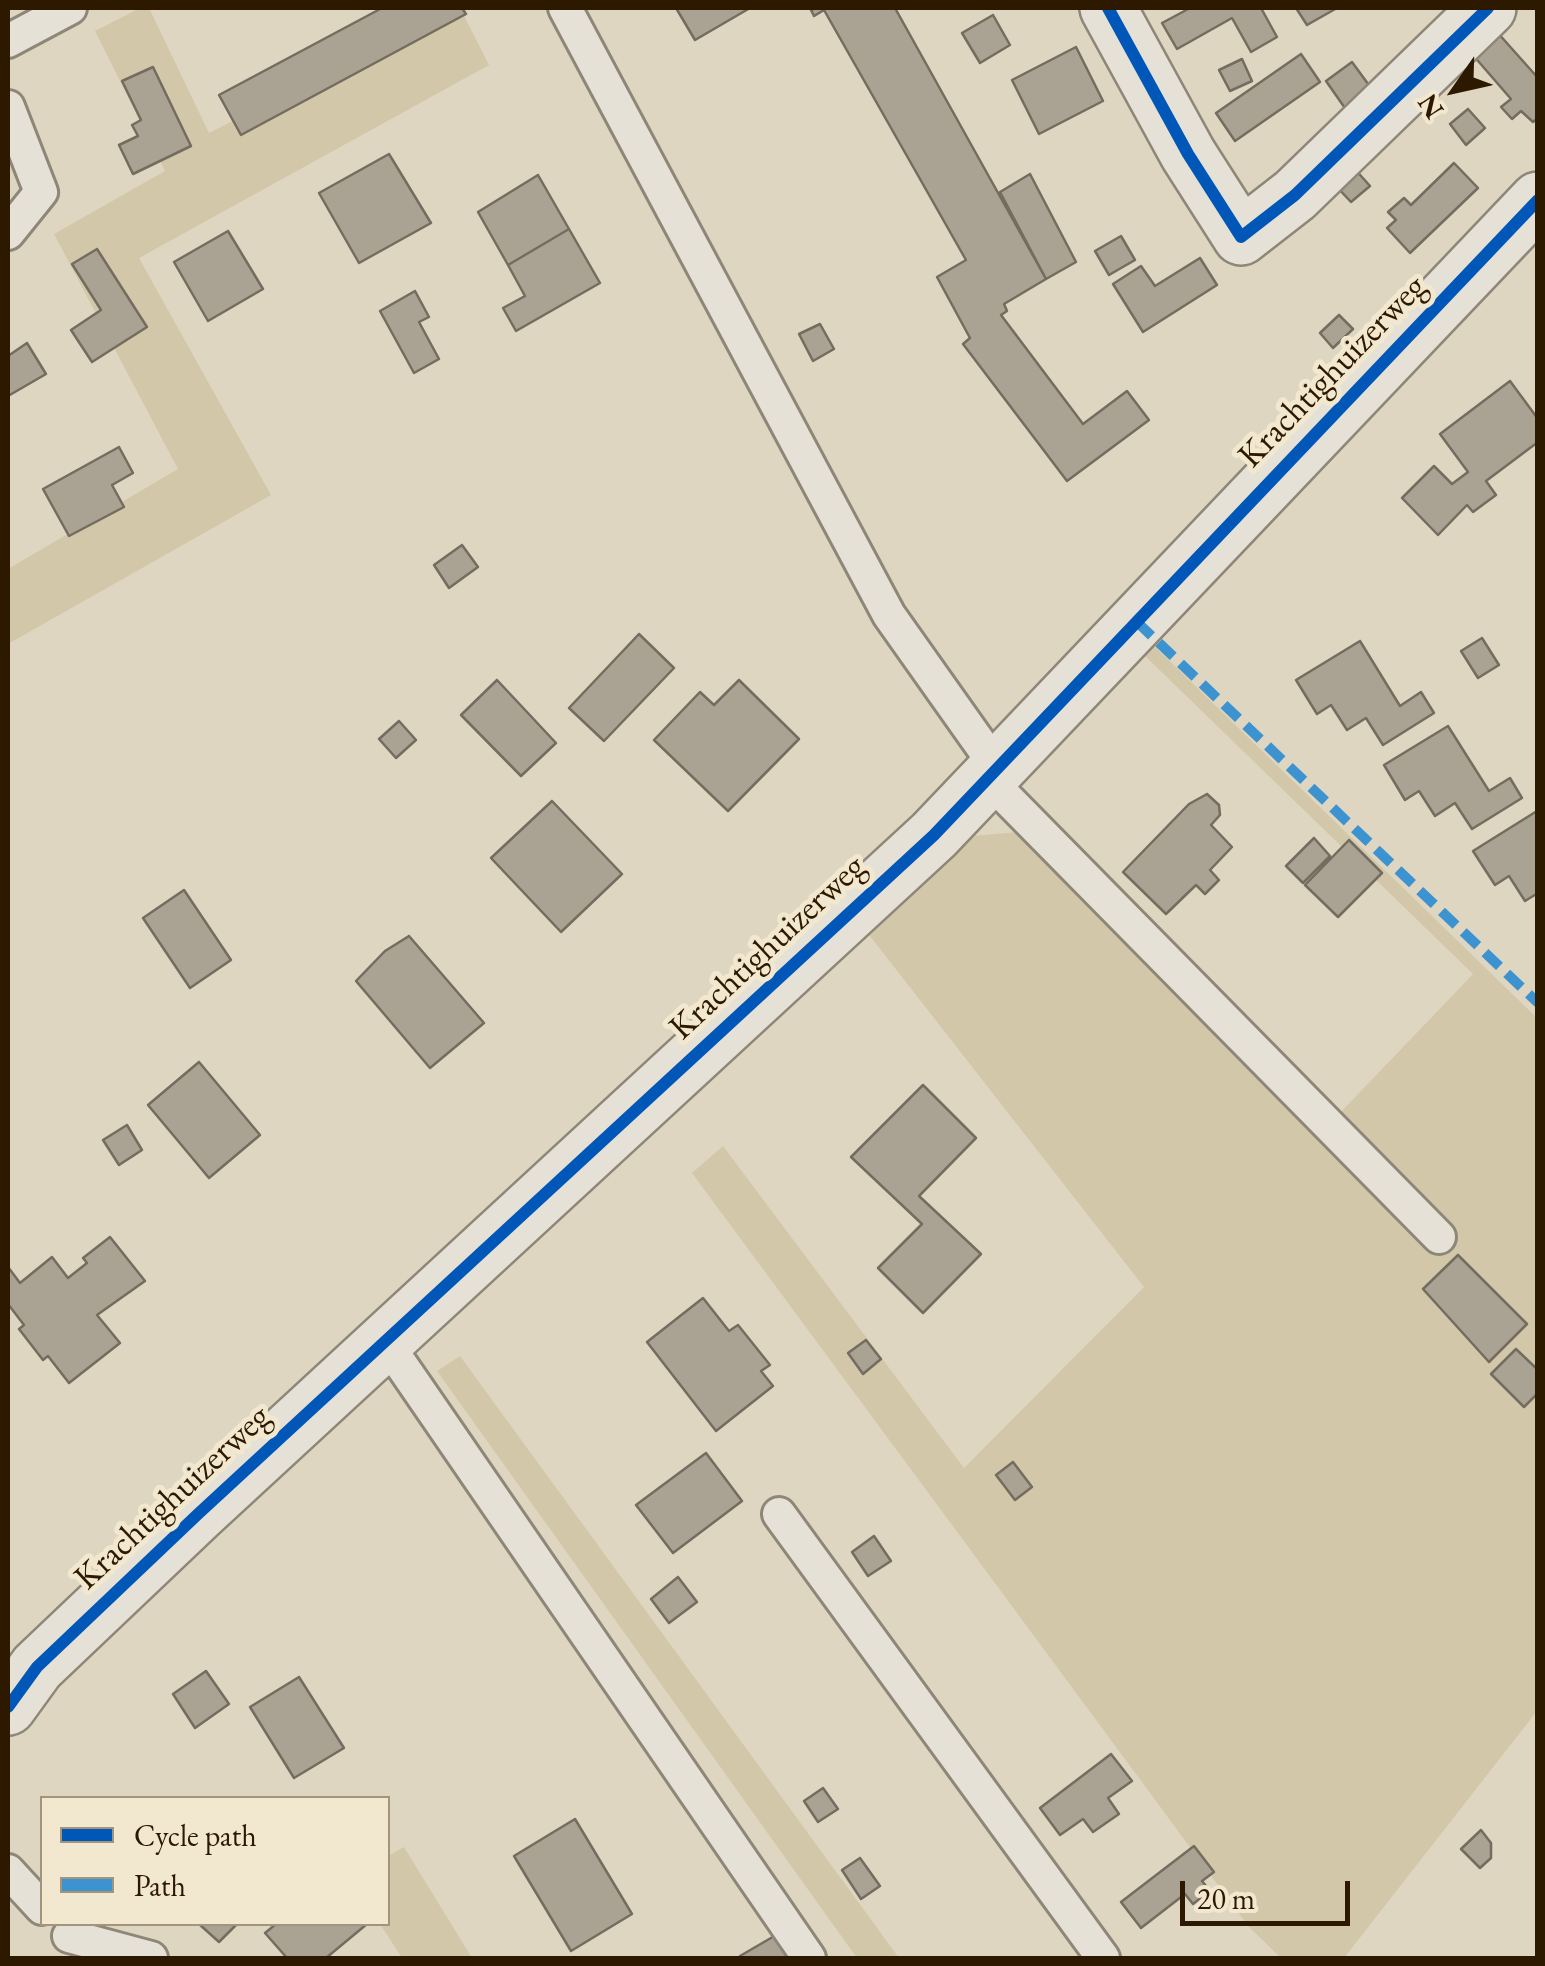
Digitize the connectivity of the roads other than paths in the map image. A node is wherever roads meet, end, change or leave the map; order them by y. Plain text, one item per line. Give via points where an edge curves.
1 (70, 8) edge
2 (565, 8) edge
3 (1108, 8) edge
4 (1488, 8) edge
5 (8, 41) edge
6 (8, 107) edge
7 (1538, 200) edge
8 (8, 233) edge
9 (993, 774) junction
10 (1439, 1237) dead end
11 (385, 1341) junction
12 (779, 1514) dead end
13 (8, 1708) edge
14 (8, 1871) edge
15 (40, 1906) edge
16 (68, 1939) edge
17 (151, 1958) edge
18 (809, 1958) edge
19 (1103, 1958) edge

1 - 5 lane
2 - 9 lane via 889,616
3 - 4 street via 1241,236 1295,195
6 - 8 lane via 40,192
7 - 9 street, Krachtighuizerweg
9 - 10 lane
9 - 11 street, Krachtighuizerweg
11 - 13 street, Krachtighuizerweg via 37,1667
11 - 18 lane
12 - 19 lane
14 - 15 lane
16 - 17 lane

